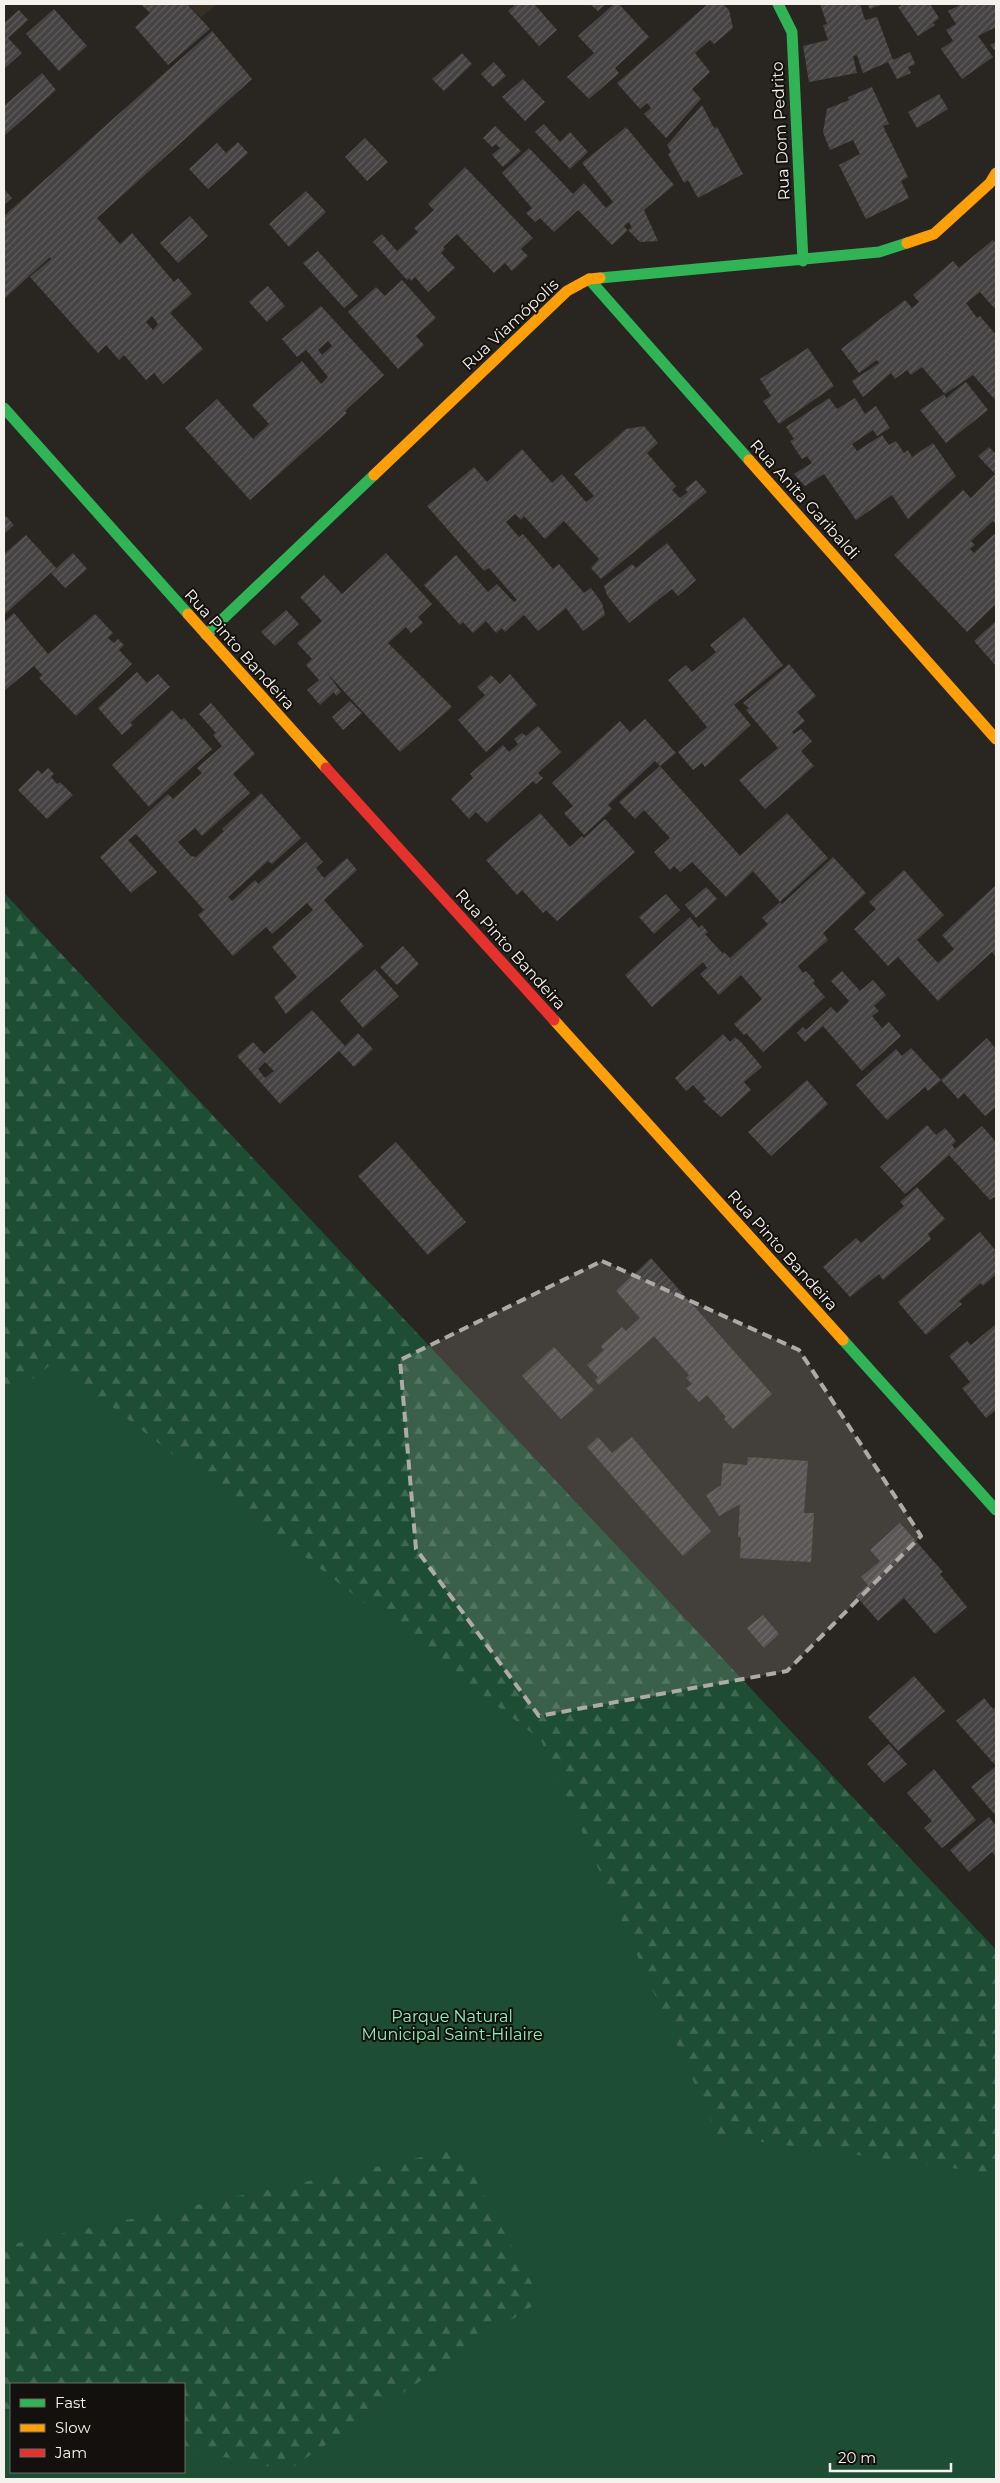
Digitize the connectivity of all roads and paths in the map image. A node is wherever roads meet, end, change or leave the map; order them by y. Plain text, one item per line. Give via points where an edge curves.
1 (778, 4) edge
2 (996, 173) edge
3 (803, 261) junction
4 (589, 279) junction
5 (4, 408) edge
6 (206, 635) junction
7 (996, 739) edge
8 (996, 1510) edge

1 - 3 street, Rua Dom Pedrito via 792,32
2 - 3 street, Rua Viamópolis via 990,183 934,234 879,252
3 - 4 street, Rua Viamópolis
4 - 6 street, Rua Viamópolis via 567,291
4 - 7 street, Rua Anita Garibaldi
5 - 6 street, Rua Pinto Bandeira
6 - 8 street, Rua Pinto Bandeira

